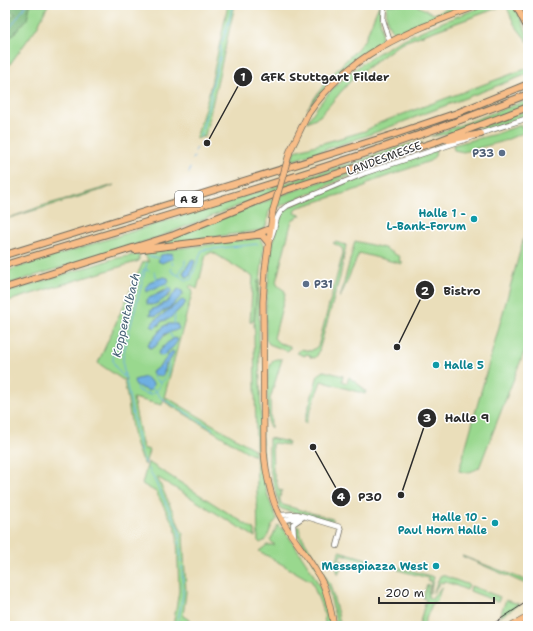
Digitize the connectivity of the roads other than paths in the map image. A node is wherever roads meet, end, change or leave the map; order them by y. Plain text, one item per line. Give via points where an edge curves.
1 (384, 5) edge
2 (480, 5) edge
3 (517, 6) edge
4 (528, 29) edge
5 (390, 42) junction
6 (528, 84) edge
7 (528, 94) edge
8 (528, 107) edge
9 (528, 118) edge
10 (481, 134) junction
11 (438, 140) junction
12 (270, 229) junction
13 (256, 234) junction
14 (268, 242) junction
15 (127, 250) junction
16 (5, 255) edge
17 (5, 265) edge
18 (5, 288) edge
19 (303, 517) junction
20 (281, 518) junction
21 (294, 537) junction
22 (337, 546) dead end
23 (528, 617) edge
24 (528, 624) edge
25 (334, 626) edge
26 (512, 626) edge
27 (525, 626) edge

1 - 5 street via 383,20
2 - 5 main road
3 - 4 highway
5 - 12 main road, bridge via 363,57 343,73 322,94 308,114 290,151
6 - 16 highway, A 8 via 457,113 395,134
7 - 17 highway, A 8 via 360,155
8 - 11 highway
9 - 10 street, LANDESMESSE
10 - 11 highway
10 - 14 street, LANDESMESSE via 365,172 287,206 277,218
11 - 15 highway, A 8 via 283,191 187,230
12 - 13 highway
12 - 14 main road
13 - 14 highway via 264,236
13 - 15 highway via 148,250
14 - 20 main road via 263,302 265,461 271,493
15 - 18 highway, A 8
19 - 20 street
19 - 21 street via 293,524
19 - 22 street via 340,527
20 - 21 main road
21 - 25 main road via 323,585
23 - 26 main road
24 - 27 main road

